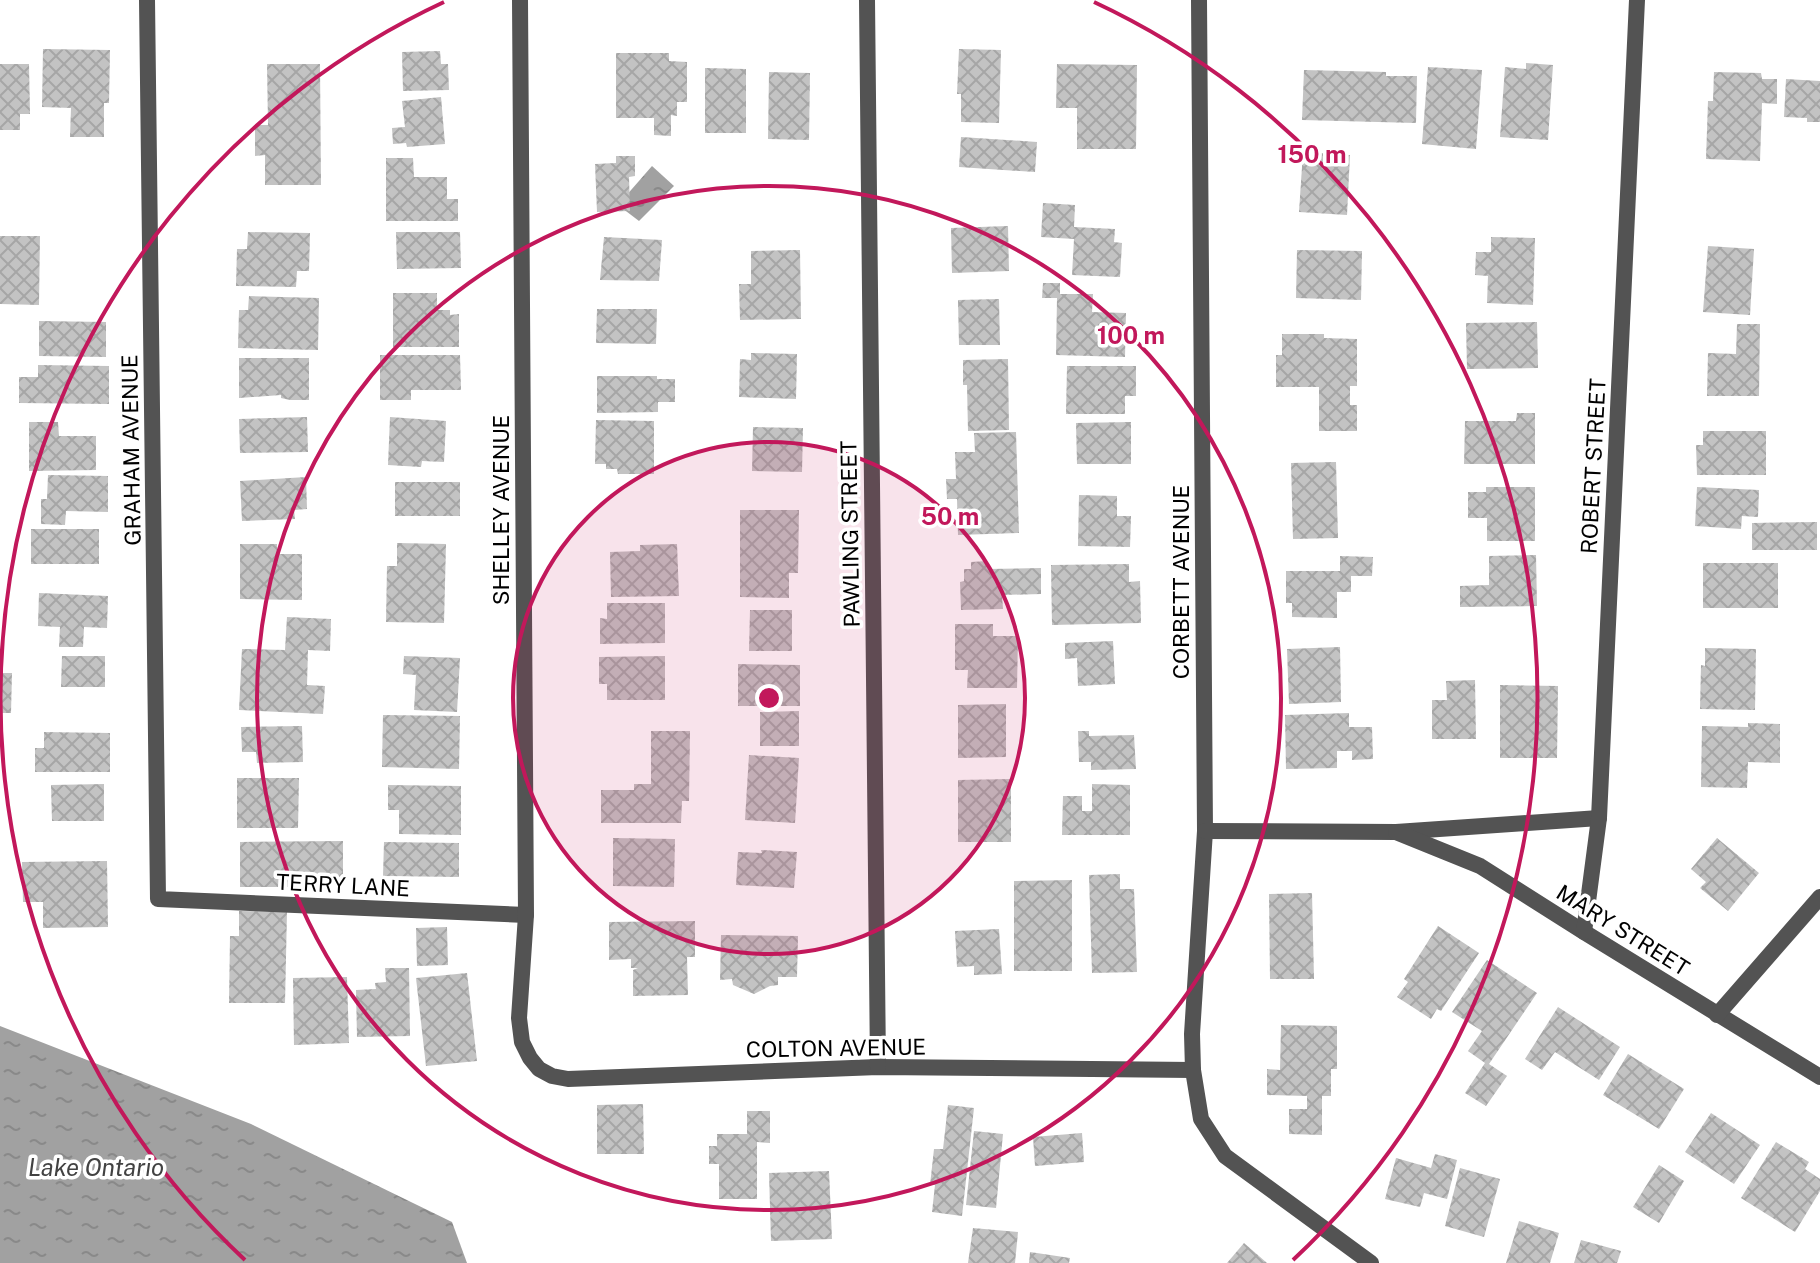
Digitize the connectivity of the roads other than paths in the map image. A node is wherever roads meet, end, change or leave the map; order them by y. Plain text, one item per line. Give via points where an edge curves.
1 (147, 0) edge
2 (520, 0) edge
3 (867, 0) edge
4 (1199, 0) edge
5 (1637, 0) edge
6 (1599, 818) junction
7 (1205, 831) junction
8 (1396, 832) junction
9 (1820, 897) edge
10 (158, 899) joint
11 (526, 915) junction
12 (1584, 932) junction
13 (1717, 1015) junction
14 (519, 1018) joint
15 (878, 1067) junction
16 (1193, 1070) junction
17 (1820, 1077) edge
18 (1371, 1263) edge

1 - 10 street, GRAHAM AVENUE
2 - 11 street, SHELLEY AVENUE
3 - 15 street, PAWLING STREET
4 - 7 street, CORBETT AVENUE
5 - 6 street, ROBERT STREET
6 - 8 street, MARY STREET
6 - 12 street, ROBERT STREET
7 - 8 street, MARY STREET
7 - 16 street, CORBETT AVENUE
8 - 12 street, MARY STREET via 1480,866
9 - 13 street
10 - 11 street, TERRY LANE
11 - 14 street, SHELLEY AVENUE
12 - 13 street, MARY STREET
13 - 17 street, MARY STREET
14 - 15 street, COLTON AVENUE via 530,1058 539,1069 568,1079
15 - 16 street, COLTON AVENUE
16 - 18 street, CORBETT AVENUE via 1201,1119 1225,1156

